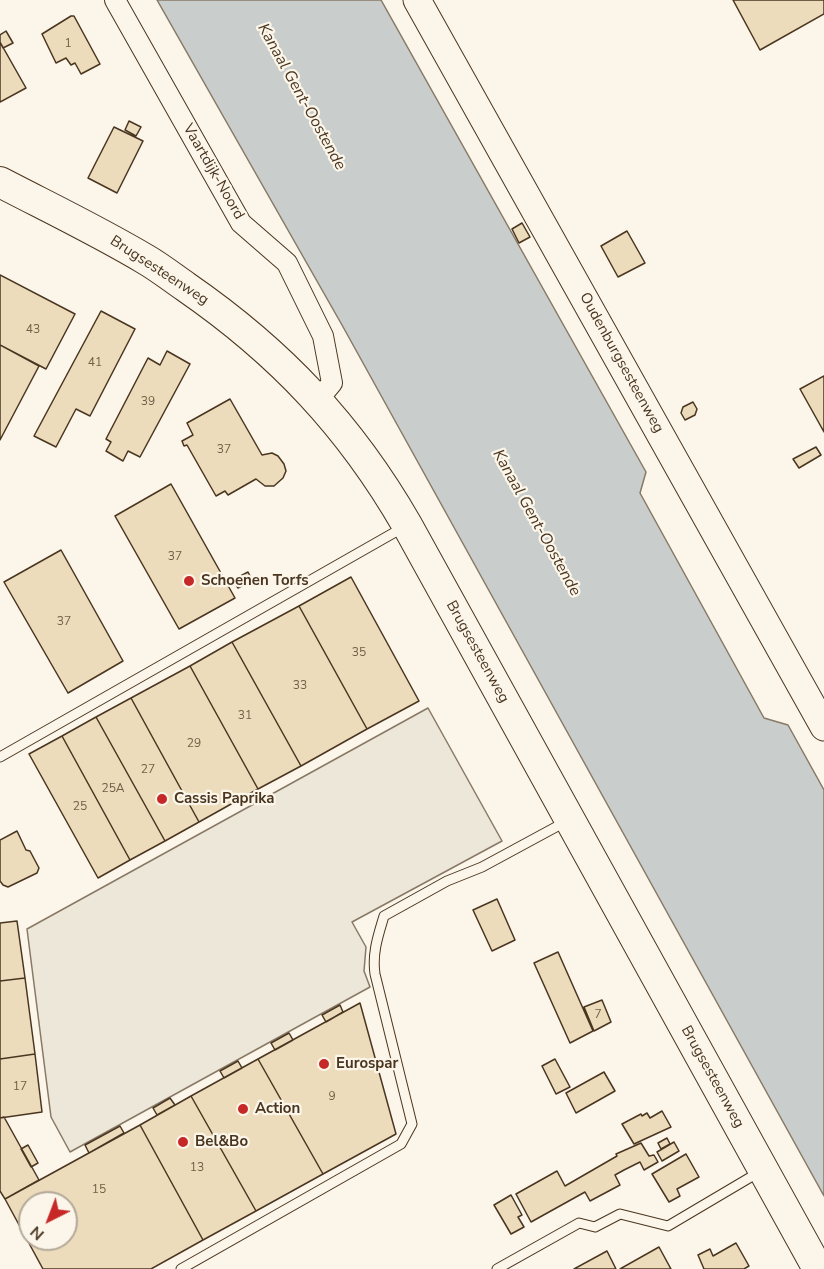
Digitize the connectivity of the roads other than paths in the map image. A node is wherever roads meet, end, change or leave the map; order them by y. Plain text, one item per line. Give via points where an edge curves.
1 (116, 0) edge
2 (417, 0) edge
3 (0, 182) edge
4 (318, 400) junction
5 (407, 525) junction
6 (824, 727) edge
7 (0, 757) edge
8 (569, 820) junction
9 (763, 1170) junction
10 (813, 1261) edge
11 (181, 1269) edge
12 (497, 1269) edge

1 - 4 street, Vaartdijk-Noord via 240,223 276,252 294,275 323,336 329,359 332,383
2 - 6 street, Oudenburgsesteenweg
3 - 4 main road, Brugsesteenweg via 147,260 218,309 286,366
4 - 5 main road, Brugsesteenweg via 371,467
5 - 7 lane
5 - 8 main road, Brugsesteenweg
8 - 9 main road, Brugsesteenweg
8 - 11 lane via 384,916 373,959 412,1124 402,1144
9 - 10 main road, Brugsesteenweg
9 - 12 lane via 668,1226 620,1214 595,1227 579,1223

